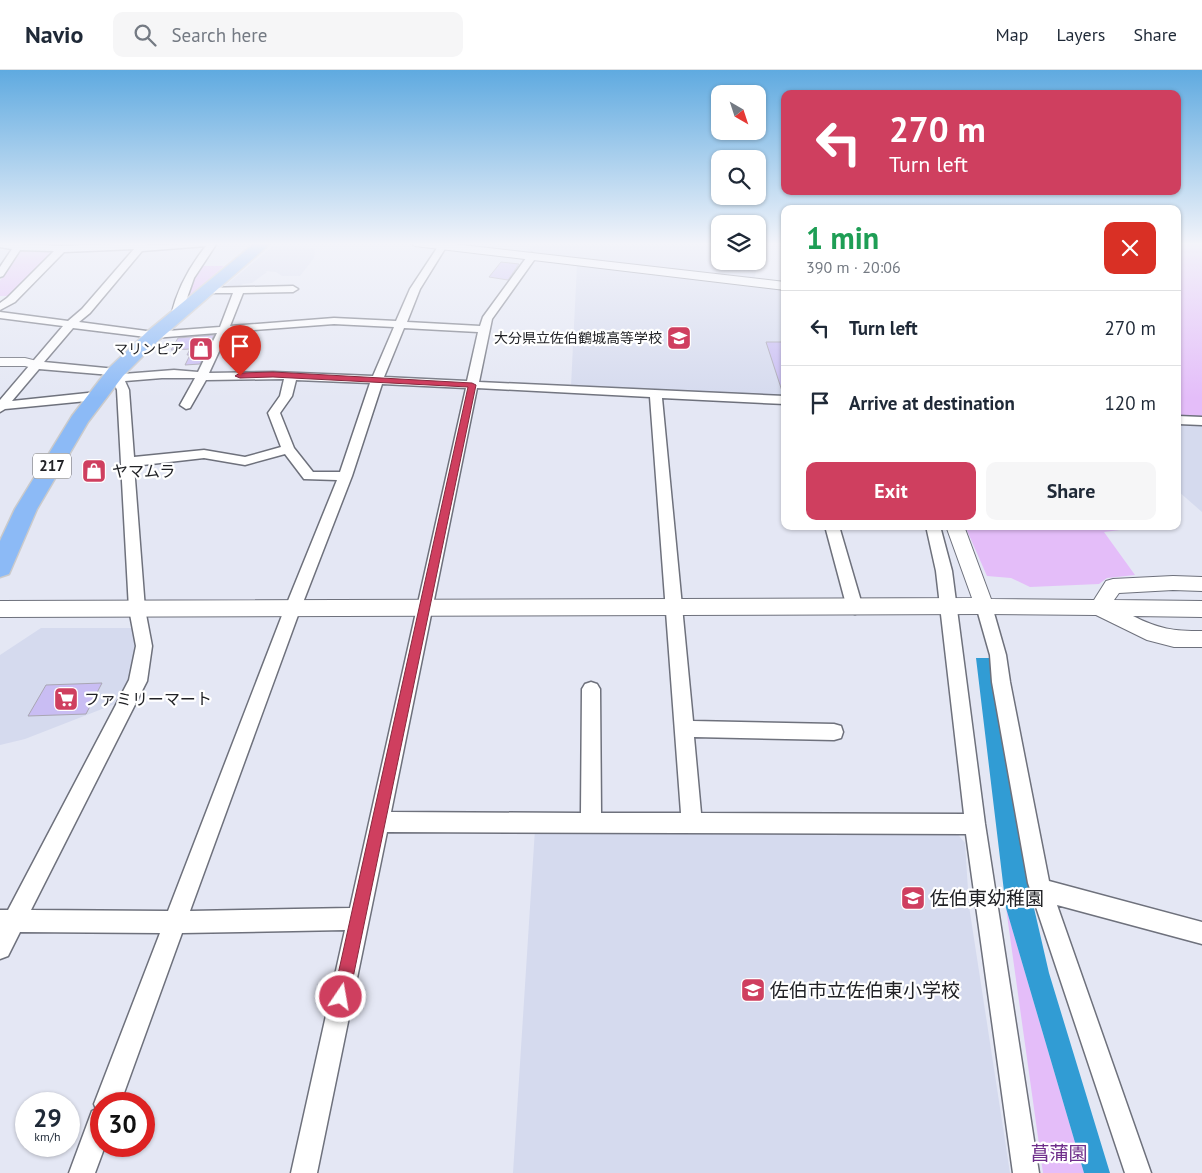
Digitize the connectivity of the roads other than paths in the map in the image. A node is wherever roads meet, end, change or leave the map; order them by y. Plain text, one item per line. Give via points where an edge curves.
1 (16, 294) edge
2 (100, 294) edge
3 (181, 294) edge
4 (202, 294) edge
5 (238, 294) edge
6 (413, 294) edge
7 (502, 294) edge
8 (0, 307) edge
9 (0, 315) edge
10 (176, 316) junction
11 (70, 324) junction
12 (400, 325) junction
13 (484, 329) junction
14 (224, 330) junction
15 (154, 335) junction
16 (0, 362) edge
17 (36, 365) junction
18 (117, 375) junction
19 (203, 376) junction
20 (291, 376) junction
21 (377, 380) junction
22 (472, 385) junction
23 (656, 394) junction
24 (97, 396) junction
25 (781, 400) edge
26 (186, 405) dead end
27 (1, 407) edge
28 (1181, 420) edge
29 (1202, 421) edge
30 (288, 449) junction
31 (128, 462) junction
32 (345, 476) junction
33 (833, 530) edge
34 (934, 530) edge
35 (956, 530) edge
36 (0, 568) edge
37 (1202, 584) edge
38 (984, 606) junction
39 (293, 608) junction
40 (424, 608) junction
41 (674, 608) junction
42 (855, 608) junction
43 (949, 608) junction
44 (1099, 608) junction
45 (0, 609) edge
46 (137, 609) junction
47 (1202, 609) edge
48 (1202, 639) edge
49 (591, 689) dead end
50 (684, 729) junction
51 (834, 732) dead end
52 (379, 822) junction
53 (591, 823) junction
54 (692, 823) junction
55 (975, 824) junction
56 (1041, 890) junction
57 (358, 919) junction
58 (7, 920) edge
59 (175, 922) junction
60 (1202, 933) edge
61 (0, 948) edge
62 (111, 1092) edge
63 (90, 1151) edge
64 (82, 1173) edge
65 (304, 1173) edge
66 (1026, 1173) edge
67 (1138, 1173) edge

1 - 8 street
2 - 11 street
3 - 10 street
4 - 10 highway, 217
5 - 14 street
6 - 12 street
7 - 13 street
9 - 11 street
10 - 15 highway, 217
11 - 15 street
11 - 17 street
12 - 13 street
12 - 14 street via 334,321
12 - 21 street
13 - 22 street
14 - 15 street
14 - 19 street
15 - 18 highway, 217
16 - 17 street
17 - 18 street
17 - 27 street
18 - 19 street
18 - 24 highway, 217
18 - 31 street via 124,390
19 - 20 street
19 - 26 street
20 - 21 street
20 - 30 street via 286,396 274,413
21 - 22 street
21 - 32 street
22 - 23 street
22 - 40 street
23 - 25 street
23 - 41 street
24 - 27 street
24 - 36 highway, 217 via 26,509
28 - 29 street
30 - 31 street via 245,461 204,454
30 - 32 street via 309,476
31 - 46 street
32 - 39 street
33 - 42 street
34 - 43 street
35 - 38 street
37 - 44 street via 1113,586
38 - 43 street
38 - 44 street
38 - 56 street via 998,656
39 - 40 street
39 - 46 street
39 - 59 street
40 - 41 street
40 - 52 street
41 - 42 street
41 - 50 street
42 - 43 street
43 - 55 street
44 - 47 street
44 - 48 street via 1147,632 1174,639
45 - 46 street
46 - 58 street via 144,646 138,681
49 - 53 street
50 - 51 street
50 - 54 street
52 - 53 street
52 - 57 street
53 - 54 street
54 - 55 street
55 - 66 street
56 - 60 street
56 - 67 street
57 - 59 street
57 - 65 street
58 - 59 street
58 - 61 street
59 - 62 street
63 - 64 street

